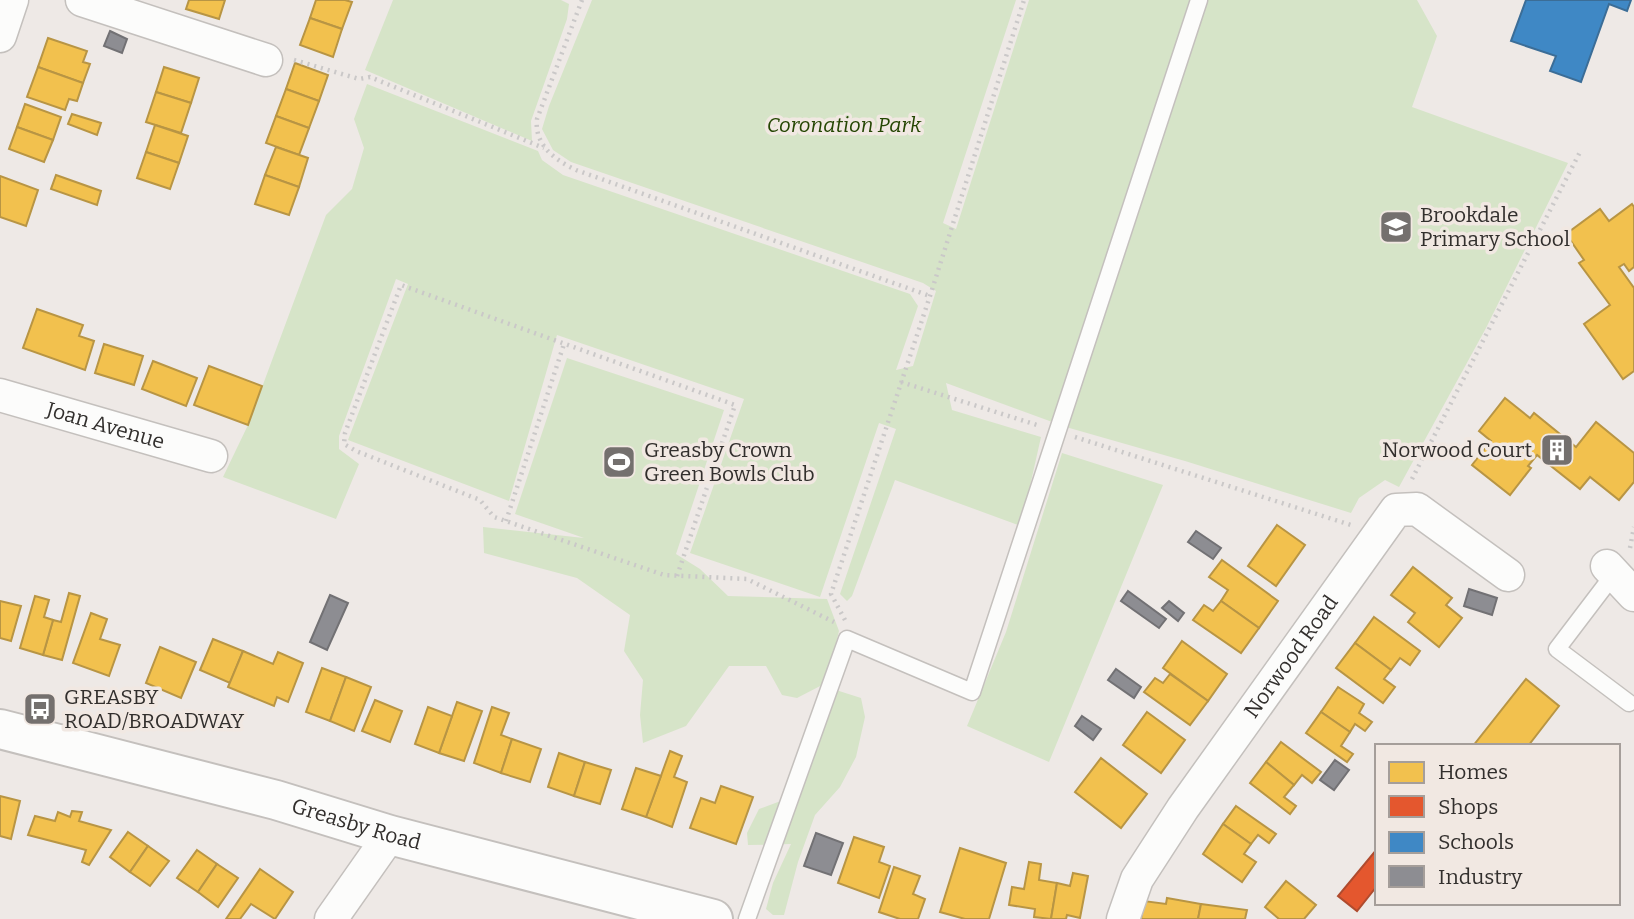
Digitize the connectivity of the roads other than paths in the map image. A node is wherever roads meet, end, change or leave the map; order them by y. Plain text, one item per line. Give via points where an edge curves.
1 (12, 0) edge
2 (82, 0) edge
3 (1199, 0) edge
4 (0, 36) edge
5 (266, 61) road end
6 (0, 395) edge
7 (211, 456) dead end
8 (1508, 575) dead end
9 (1618, 578) edge
10 (1629, 703) dead end
11 (0, 729) edge
12 (390, 835) junction
13 (331, 919) edge
14 (713, 919) edge
15 (747, 919) edge
16 (1123, 919) edge

1 - 4 street
2 - 5 street
3 - 15 lane via 972,692 847,639
6 - 7 street, Joan Avenue
8 - 16 street, Norwood Road via 1417,509 1396,510 1183,808 1137,879
9 - 10 lane via 1558,649
11 - 12 main road, Greasby Road via 276,800
12 - 13 street
12 - 14 main road, Greasby Road

